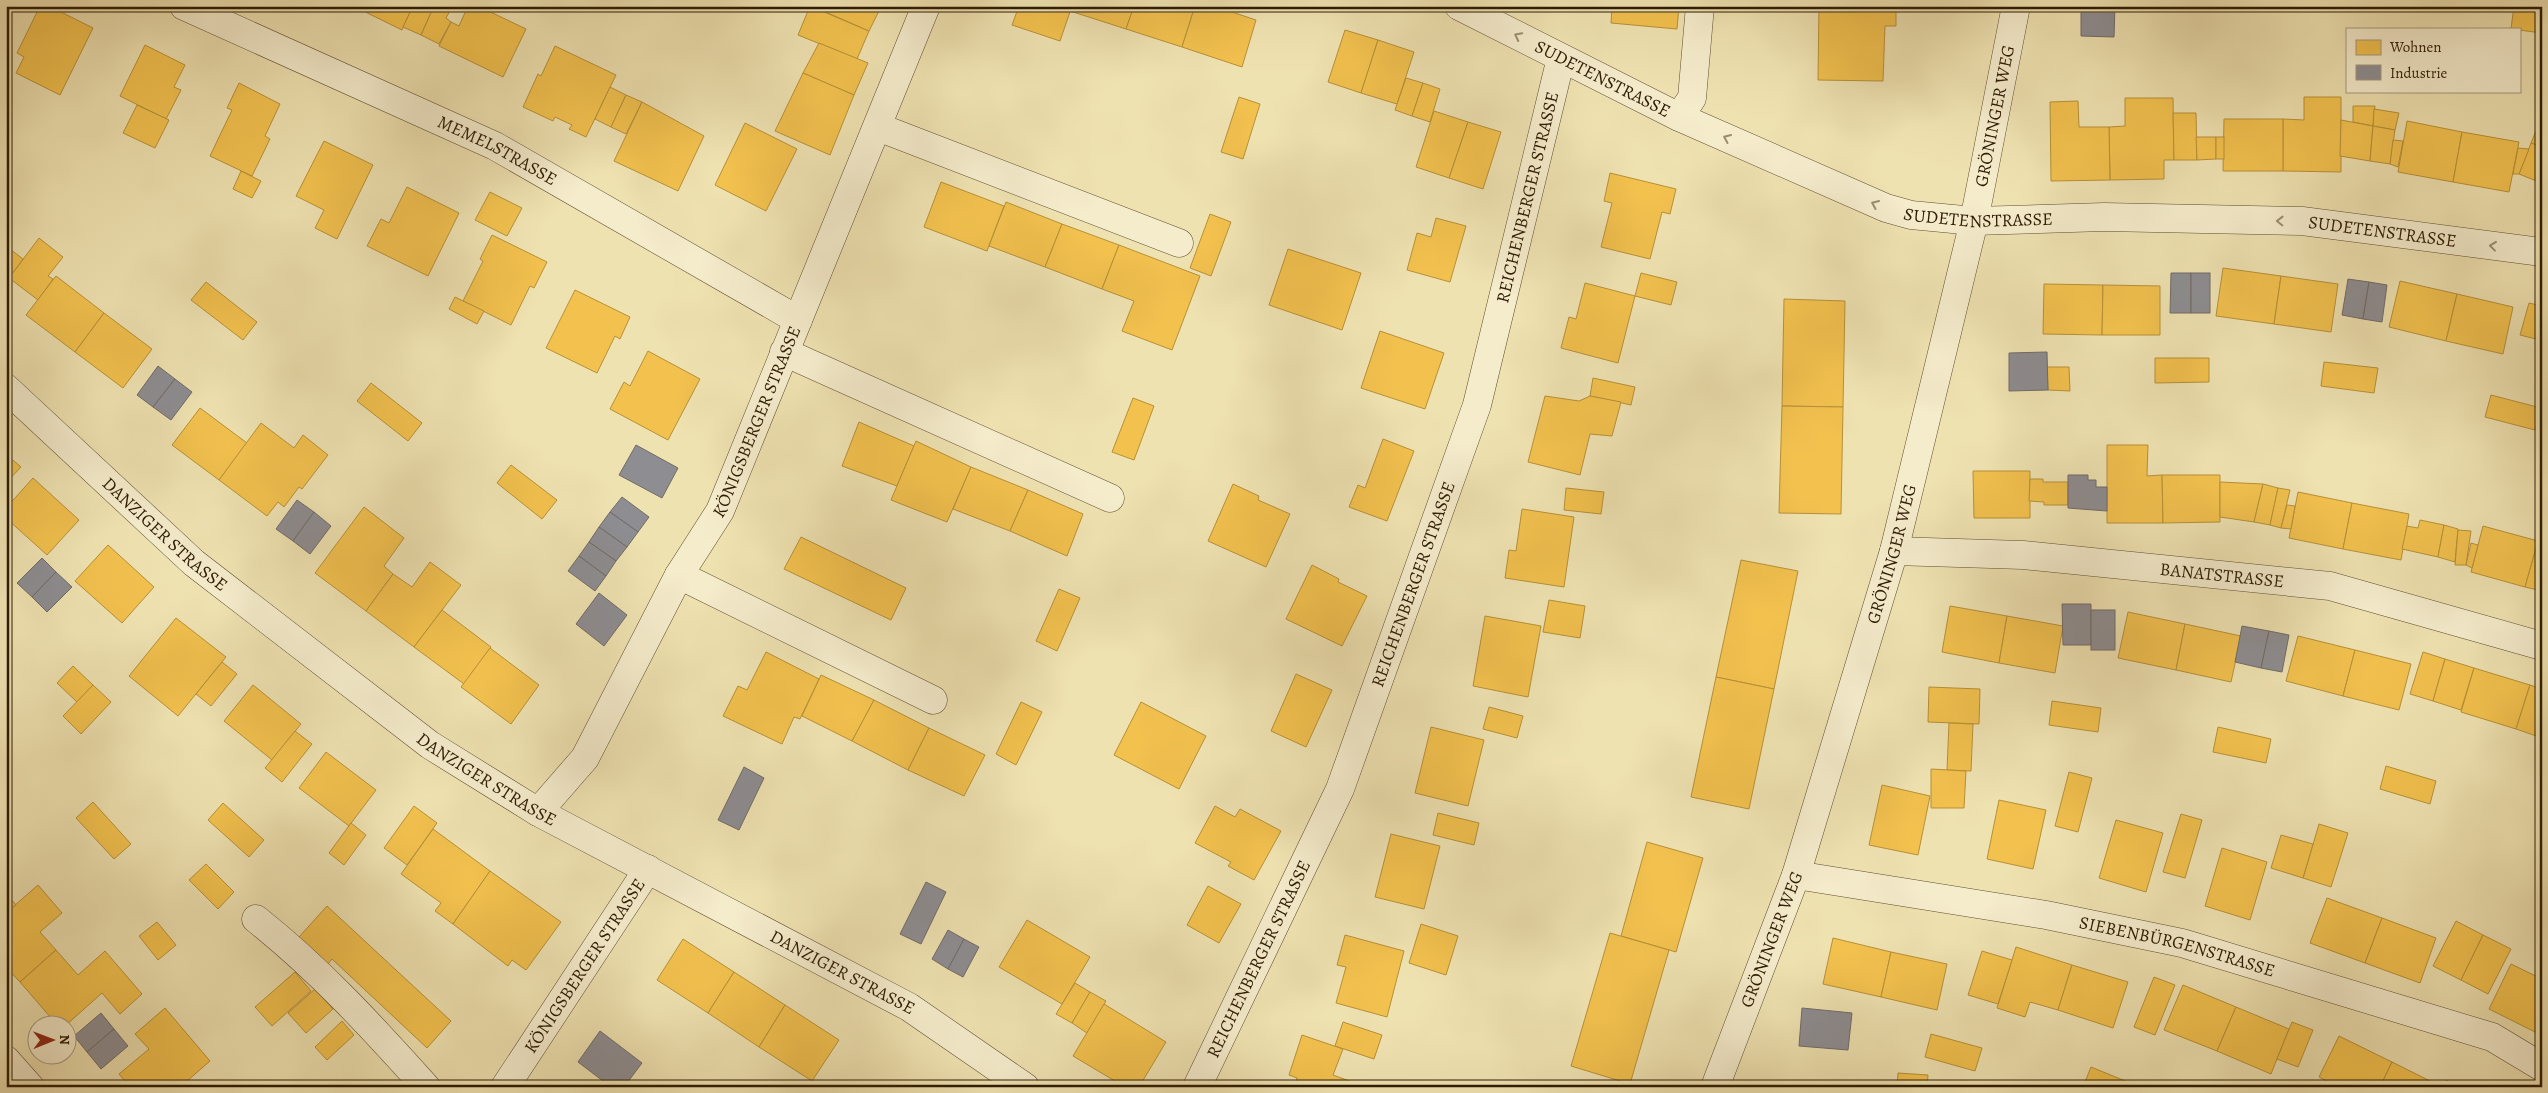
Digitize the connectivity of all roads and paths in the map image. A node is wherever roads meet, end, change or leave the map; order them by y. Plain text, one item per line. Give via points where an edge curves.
1 (184, 6) edge
2 (926, 6) edge
3 (1459, 6) edge
4 (1700, 6) edge
5 (2016, 6) edge
6 (1561, 58) junction
7 (1679, 116) junction
8 (878, 127) junction
9 (1974, 221) junction
10 (1179, 243) dead end
11 (2542, 252) edge
12 (798, 320) junction
13 (784, 352) junction
14 (6, 388) edge
15 (1110, 498) dead end
16 (1894, 551) junction
17 (679, 575) junction
18 (2542, 646) edge
19 (933, 700) dead end
20 (538, 812) junction
21 (648, 869) junction
22 (1796, 875) junction
23 (256, 919) dead end
24 (6, 1060) edge
25 (2542, 1067) edge
26 (30, 1087) edge
27 (426, 1087) edge
28 (506, 1087) edge
29 (1025, 1087) edge
30 (1197, 1087) edge
31 (1715, 1087) edge

1 - 12 street, MEMELSTRASSE via 495,146
2 - 8 street, KÖNIGSBERGER STRASSE
6 -> 3 street, SUDETENSTRASSE
4 - 7 street via 1692,98
5 - 9 street, GRÖNINGER WEG
6 - 7 street, SUDETENSTRASSE
6 - 30 street, REICHENBERGER STRASSE via 1473,414 1340,789
9 -> 7 street, SUDETENSTRASSE via 1886,208
8 - 10 street
8 - 12 street, KÖNIGSBERGER STRASSE
11 -> 9 street, SUDETENSTRASSE via 2302,221 2104,217
9 - 16 street, GRÖNINGER WEG
12 - 13 street, KÖNIGSBERGER STRASSE
13 - 15 street
13 - 17 street, KÖNIGSBERGER STRASSE via 720,511
14 - 20 street, DANZIGER STRASSE via 194,563 430,745
16 - 18 street, BANATSTRASSE via 2022,555 2330,586
16 - 22 street, GRÖNINGER WEG
17 - 19 street
17 - 20 street, KÖNIGSBERGER STRASSE via 585,758
20 - 21 street, DANZIGER STRASSE
21 - 28 street, KÖNIGSBERGER STRASSE
21 - 29 street, DANZIGER STRASSE via 908,1007
22 - 25 street, SIEBENBÜRGENSTRASSE via 2046,915 2182,943 2492,1037
22 - 31 street, GRÖNINGER WEG
23 - 27 street via 296,951 361,1014
24 - 26 street

